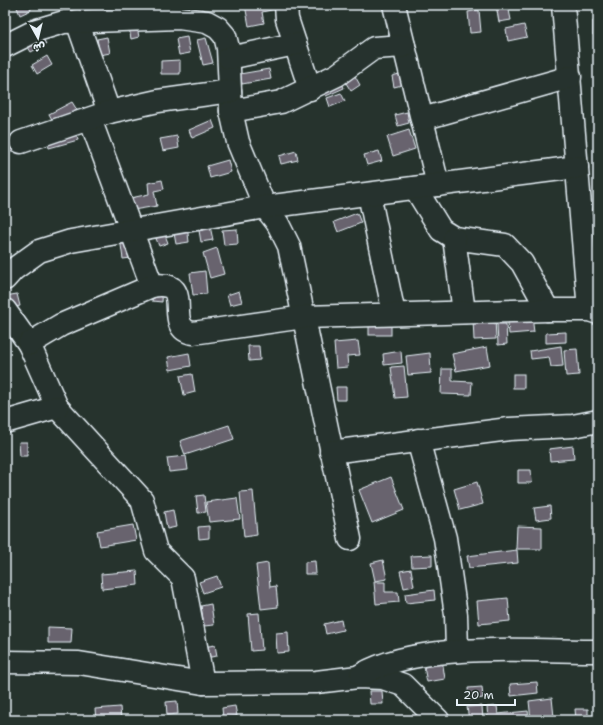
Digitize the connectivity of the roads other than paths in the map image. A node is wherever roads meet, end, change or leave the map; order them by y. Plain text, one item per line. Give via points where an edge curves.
1 (286, 5) edge
2 (394, 5) edge
3 (564, 5) edge
4 (77, 21) junction
5 (295, 44) junction
6 (5, 46) edge
7 (404, 46) junction
8 (229, 58) junction
9 (570, 77) junction
10 (310, 89) junction
11 (230, 101) junction
12 (99, 116) junction
13 (422, 119) junction
14 (21, 142) dead end
15 (577, 167) junction
16 (438, 185) junction
17 (415, 188) junction
18 (369, 194) junction
19 (265, 207) junction
20 (132, 230) junction
21 (454, 238) junction
22 (8, 270) edge
23 (152, 286) junction
24 (5, 310) edge
25 (548, 310) junction
26 (593, 311) edge
27 (464, 312) junction
28 (394, 314) junction
29 (304, 317) junction
30 (29, 344) junction
31 (57, 407) junction
32 (5, 422) edge
33 (598, 422) edge
34 (418, 440) junction
35 (331, 452) junction
36 (350, 539) dead end
37 (457, 651) junction
38 (598, 651) edge
39 (5, 662) edge
40 (358, 677) junction
41 (203, 683) junction
42 (438, 720) edge

1 - 5 street via 287,19
2 - 7 street
3 - 9 street
4 - 6 street via 38,30
4 - 8 street via 179,18 207,22 218,28 225,36
4 - 12 street
5 - 8 street
5 - 10 street
7 - 10 street via 374,48 337,75
7 - 13 street
8 - 11 street
9 - 13 street
9 - 15 street
10 - 11 street via 281,102
11 - 12 street via 158,101
11 - 19 street via 238,142
12 - 14 street
12 - 20 street
13 - 16 street
15 - 16 street
15 - 26 street
16 - 17 street
17 - 18 street
17 - 21 street via 441,230
18 - 19 street
18 - 28 street
19 - 20 street
19 - 29 street via 278,224 289,246
20 - 22 street via 71,241 39,251
20 - 23 street
21 - 25 street via 505,245 522,263
21 - 27 street
23 - 29 street via 163,284 175,290 180,327 185,332
23 - 30 street via 62,325
24 - 30 street
25 - 26 street
25 - 27 street
27 - 28 street
28 - 29 street
29 - 35 street
30 - 31 street
31 - 32 street
31 - 41 street via 142,500 156,551 183,578
33 - 34 street
34 - 35 street
34 - 37 street via 445,538 456,615
35 - 36 street
37 - 38 street
37 - 40 street via 375,667
39 - 41 street via 79,662
40 - 41 street via 316,682
40 - 42 street via 383,678 403,685

